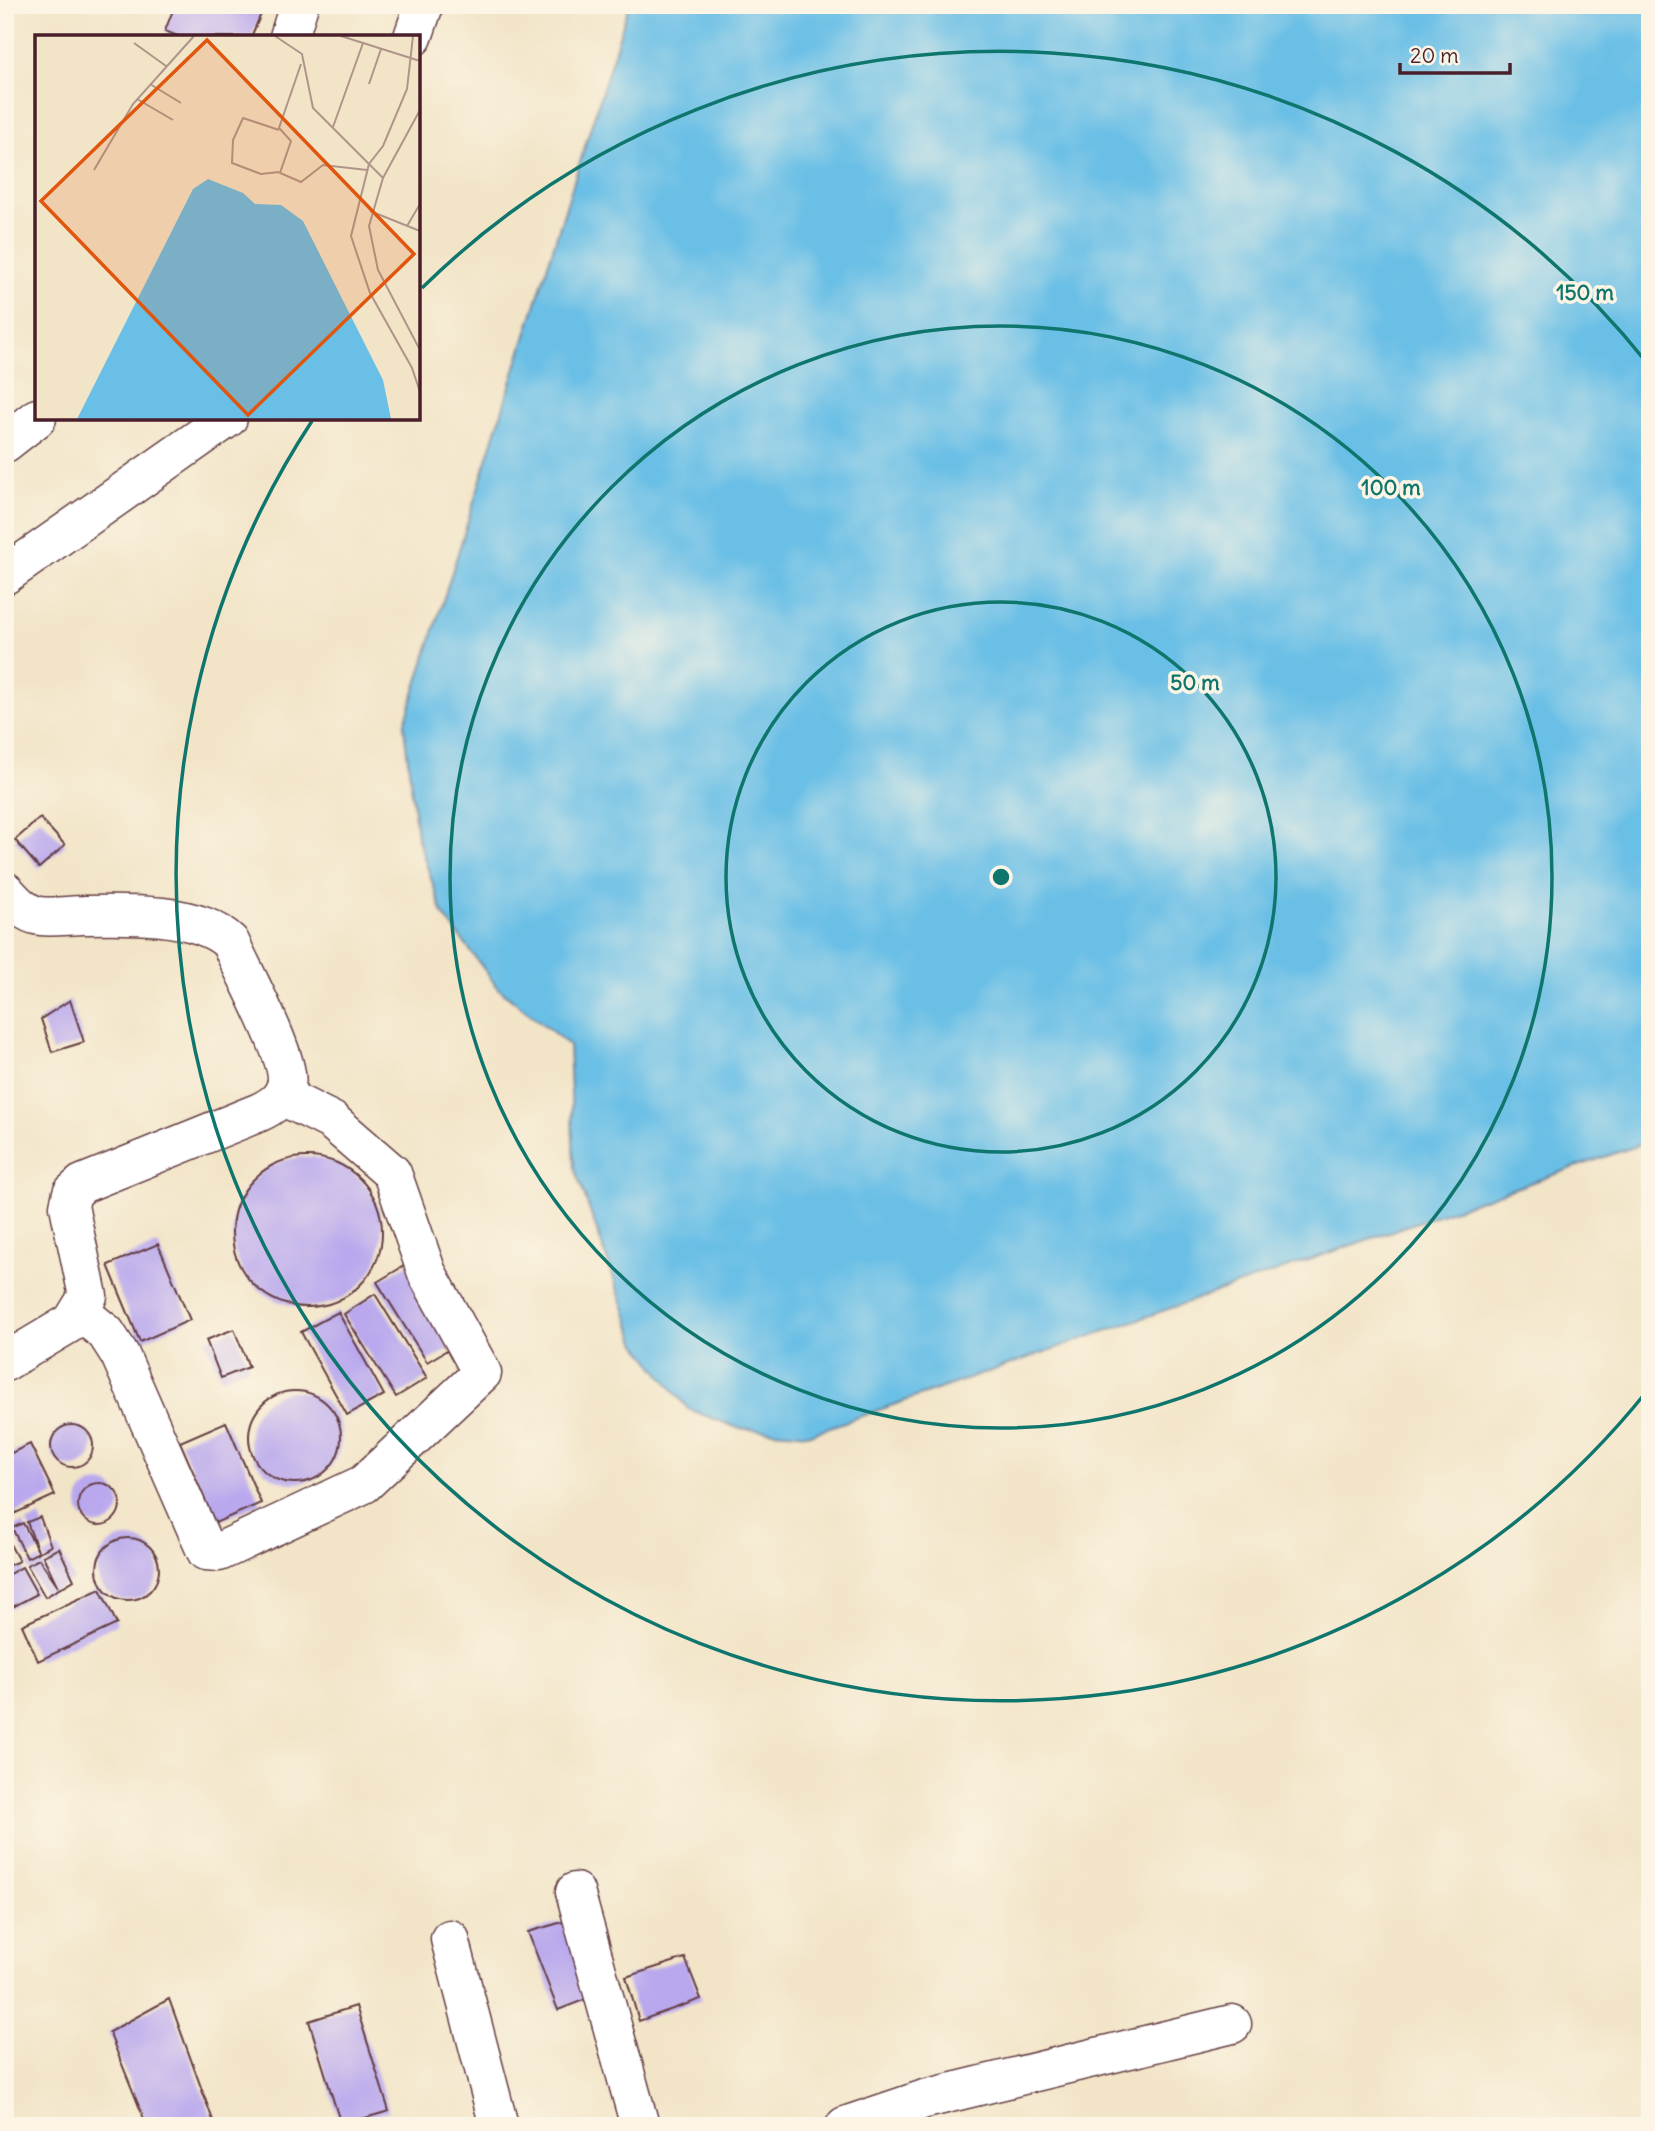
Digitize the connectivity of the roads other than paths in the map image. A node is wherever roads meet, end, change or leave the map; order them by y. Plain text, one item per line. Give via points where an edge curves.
1 (299, 5) edge
2 (424, 5) edge
3 (290, 35) edge
4 (414, 35) edge
5 (225, 420) edge
6 (5, 575) edge
7 (5, 891) edge
8 (282, 1096) junction
9 (80, 1312) junction
10 (5, 1362) edge
11 (575, 1892) dead end
12 (450, 1939) dead end
13 (1232, 2024) dead end
14 (499, 2126) edge
15 (640, 2126) edge
16 (845, 2126) edge

1 - 3 street
2 - 4 street
5 - 6 street
7 - 8 street via 18,905 40,916 108,914 197,922 220,933 230,942 282,1056 287,1084
8 - 9 street via 260,1112 82,1184 72,1193 69,1206 88,1296
8 - 9 street via 332,1121 392,1173 427,1273 482,1373 364,1484 219,1552 206,1550 120,1355 106,1334
9 - 10 street via 72,1322
11 - 15 street
12 - 14 street
13 - 16 street via 925,2099

